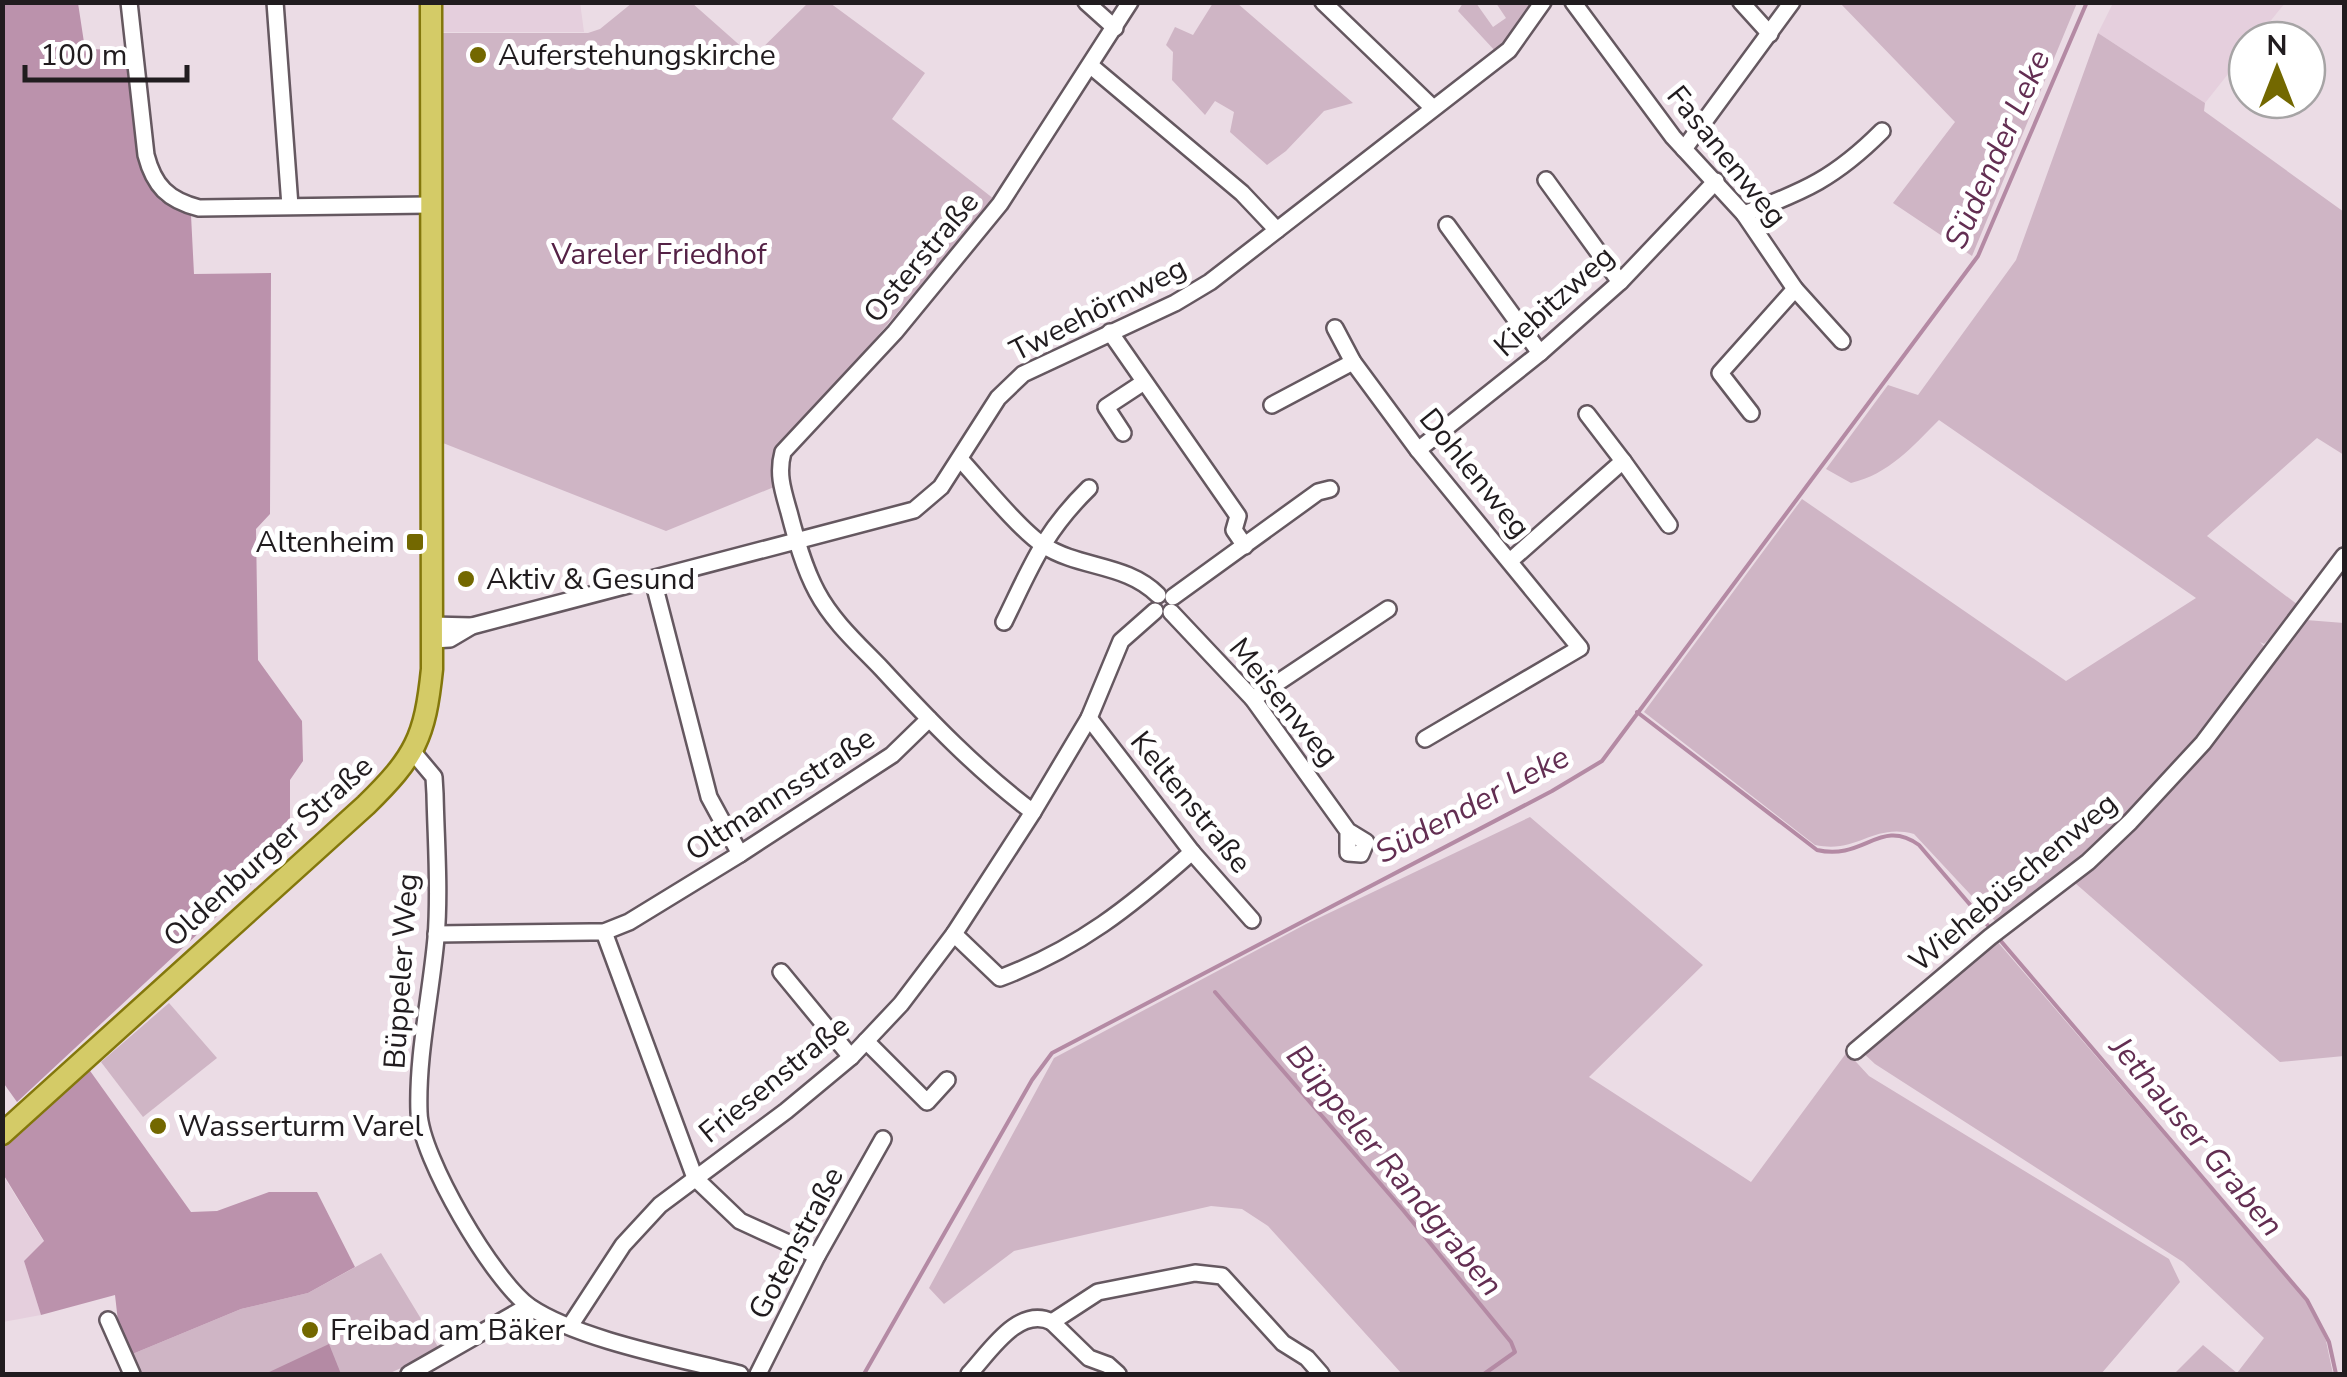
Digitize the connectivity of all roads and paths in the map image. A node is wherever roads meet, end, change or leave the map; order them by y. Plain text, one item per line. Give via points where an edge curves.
1 (129, 2) edge
2 (275, 2) edge
3 (430, 2) edge
4 (1086, 2) edge
5 (1130, 2) edge
6 (1323, 2) edge
7 (1573, 2) edge
8 (1741, 2) edge
9 (1792, 2) edge
10 (1541, 3) edge
11 (1115, 28) junction
12 (1770, 34) junction
13 (1091, 66) junction
14 (1433, 108) junction
15 (1882, 131) dead end
16 (1684, 149) junction
17 (1546, 180) dead end
18 (1716, 181) junction
19 (430, 205) junction
20 (290, 206) junction
21 (1744, 214) junction
22 (1447, 225) dead end
23 (1277, 230) junction
24 (1620, 282) junction
25 (1795, 289) junction
26 (1335, 328) dead end
27 (1110, 332) junction
28 (1842, 341) dead end
29 (1540, 353) junction
30 (1353, 362) junction
31 (1144, 382) junction
32 (1272, 405) dead end
33 (1751, 413) dead end
34 (1588, 414) dead end
35 (1123, 432) dead end
36 (1418, 450) junction
37 (960, 460) junction
38 (1623, 462) junction
39 (1088, 488) dead end
40 (1330, 488) dead end
41 (1238, 516) junction
42 (1668, 526) dead end
43 (1264, 532) junction
44 (797, 542) junction
45 (1041, 544) junction
46 (1245, 546) junction
47 (2344, 556) edge
48 (1510, 561) junction
49 (653, 580) junction
50 (1164, 604) junction
51 (1388, 609) dead end
52 (1004, 622) dead end
53 (432, 633) junction
54 (1254, 699) junction
55 (1089, 718) junction
56 (929, 719) junction
57 (1425, 739) dead end
58 (413, 752) junction
59 (1033, 812) junction
60 (1348, 832) dead end
61 (1192, 852) junction
62 (740, 854) junction
63 (1252, 920) dead end
64 (604, 932) junction
65 (436, 934) junction
66 (954, 934) junction
67 (780, 972) dead end
68 (866, 1041) junction
69 (1855, 1051) dead end
70 (852, 1057) junction
71 (947, 1080) dead end
72 (2, 1134) edge
73 (883, 1139) dead end
74 (696, 1178) junction
75 (818, 1256) junction
76 (528, 1306) junction
77 (108, 1320) dead end
78 (1052, 1322) junction
79 (570, 1326) junction
80 (132, 1374) edge
81 (409, 1374) edge
82 (740, 1374) edge
83 (758, 1374) edge
84 (969, 1374) edge
85 (1118, 1374) edge
86 (1321, 1374) edge

1 - 20 street via 146,156 158,186 199,208
2 - 20 street
3 - 19 main road, Oldenburger Straße
4 - 11 street
5 - 11 street, Osterstraße
6 - 14 street
7 - 16 street, Fasanenweg
8 - 12 street
9 - 12 street
10 - 14 street, Tweehörnweg via 1510,50
11 - 13 street, Osterstraße
12 - 16 street
13 - 23 street
13 - 44 street, Osterstraße via 1000,204 896,332 783,452 780,480
14 - 23 street, Tweehörnweg
15 - 21 street via 1842,169
16 - 18 street, Fasanenweg
17 - 24 street
18 - 21 street, Fasanenweg
18 - 24 street, Kiebitzweg
19 - 20 street
19 - 53 main road, Oldenburger Straße
21 - 25 street, Fasanenweg
22 - 29 street
23 - 27 street, Tweehörnweg via 1194,292
24 - 29 street, Kiebitzweg
25 - 28 street, Fasanenweg
25 - 33 street via 1720,373
26 - 30 street, Dohlenweg
27 - 31 street
27 - 37 street, Tweehörnweg via 1023,374 998,398
29 - 36 street, Kiebitzweg
30 - 32 street
30 - 36 street, Dohlenweg
31 - 35 street via 1106,408
31 - 41 street
34 - 38 street
36 - 48 street, Dohlenweg
37 - 44 street, Tweehörnweg via 914,510
37 - 45 street, Meisenweg
38 - 42 street
38 - 48 street
39 - 45 street
40 - 43 street, Friesenstraße
41 - 43 street via 1253,518
41 - 46 street via 1234,530
43 - 46 street, Friesenstraße
44 - 49 street, Tweehörnweg
44 - 56 street via 827,608
45 - 50 street, Meisenweg via 1075,561 1127,572
45 - 52 street
46 - 50 street, Friesenstraße
47 - 69 street, Wiehebüschenweg via 2203,743 2130,822
48 - 57 street, Dohlenweg via 1580,648
49 - 53 street, Tweehörnweg
49 - 62 street via 709,796
50 - 54 street, Meisenweg
50 - 55 street, Friesenstraße via 1120,641
51 - 54 street
53 - 58 main road, Oldenburger Straße via 428,705
54 - 60 street, Meisenweg
55 - 59 street, Friesenstraße
55 - 61 street, Keltenstraße
56 - 59 street
56 - 62 street, Oltmannsstraße via 892,755
58 - 65 street, Büppeler Weg via 434,777
58 - 72 main road, Oldenburger Straße via 366,805
59 - 66 street, Friesenstraße
61 - 63 street, Keltenstraße
61 - 66 street via 1086,938 1000,978
62 - 64 street, Oltmannsstraße
64 - 65 street, Oltmannsstraße
64 - 74 street
65 - 76 street, Büppeler Weg via 419,1113 424,1143 464,1223
66 - 68 street, Friesenstraße
67 - 70 street
68 - 70 street, Friesenstraße
68 - 71 street via 927,1102
70 - 74 street, Friesenstraße
73 - 75 street, Gotenstraße
74 - 75 street via 740,1221
74 - 79 street, Friesenstraße via 623,1245
75 - 83 street, Gotenstraße
76 - 79 street, Büppeler Weg
76 - 81 street
77 - 80 street
78 - 84 street via 1035,1316 1021,1321
78 - 85 street via 1088,1358
78 - 86 street via 1098,1292 1195,1273 1222,1276
79 - 82 street, Büppeler Weg

